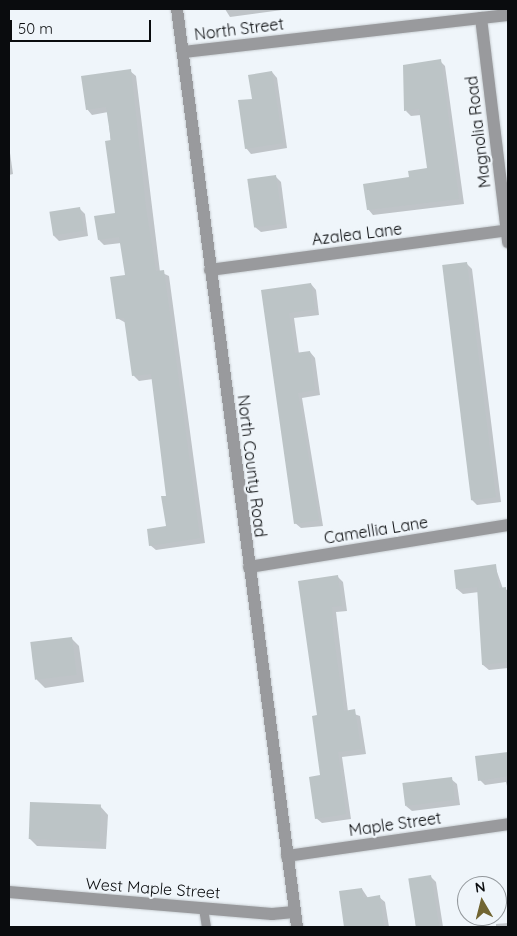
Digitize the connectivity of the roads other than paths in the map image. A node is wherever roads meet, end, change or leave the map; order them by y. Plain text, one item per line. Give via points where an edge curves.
1 (177, 9) edge
2 (508, 15) edge
3 (481, 18) junction
4 (183, 52) junction
5 (508, 234) edge
6 (210, 270) junction
7 (508, 525) edge
8 (249, 567) junction
9 (508, 824) edge
10 (287, 856) junction
11 (9, 892) edge
12 (203, 908) junction
13 (294, 912) junction
14 (206, 927) edge
15 (296, 927) edge

1 - 4 street, North County Road
2 - 3 street, North Street
3 - 4 street, North Street
3 - 5 street, Magnolia Road
4 - 6 street, North County Road
5 - 6 street, Azalea Lane
6 - 8 street, North County Road
7 - 8 street, Camellia Lane
8 - 10 street, North County Road
9 - 10 street, Maple Street
10 - 13 street, North County Road
11 - 12 street, West Maple Street
12 - 13 street, West Maple Street
12 - 14 lane
13 - 15 street, North County Road

